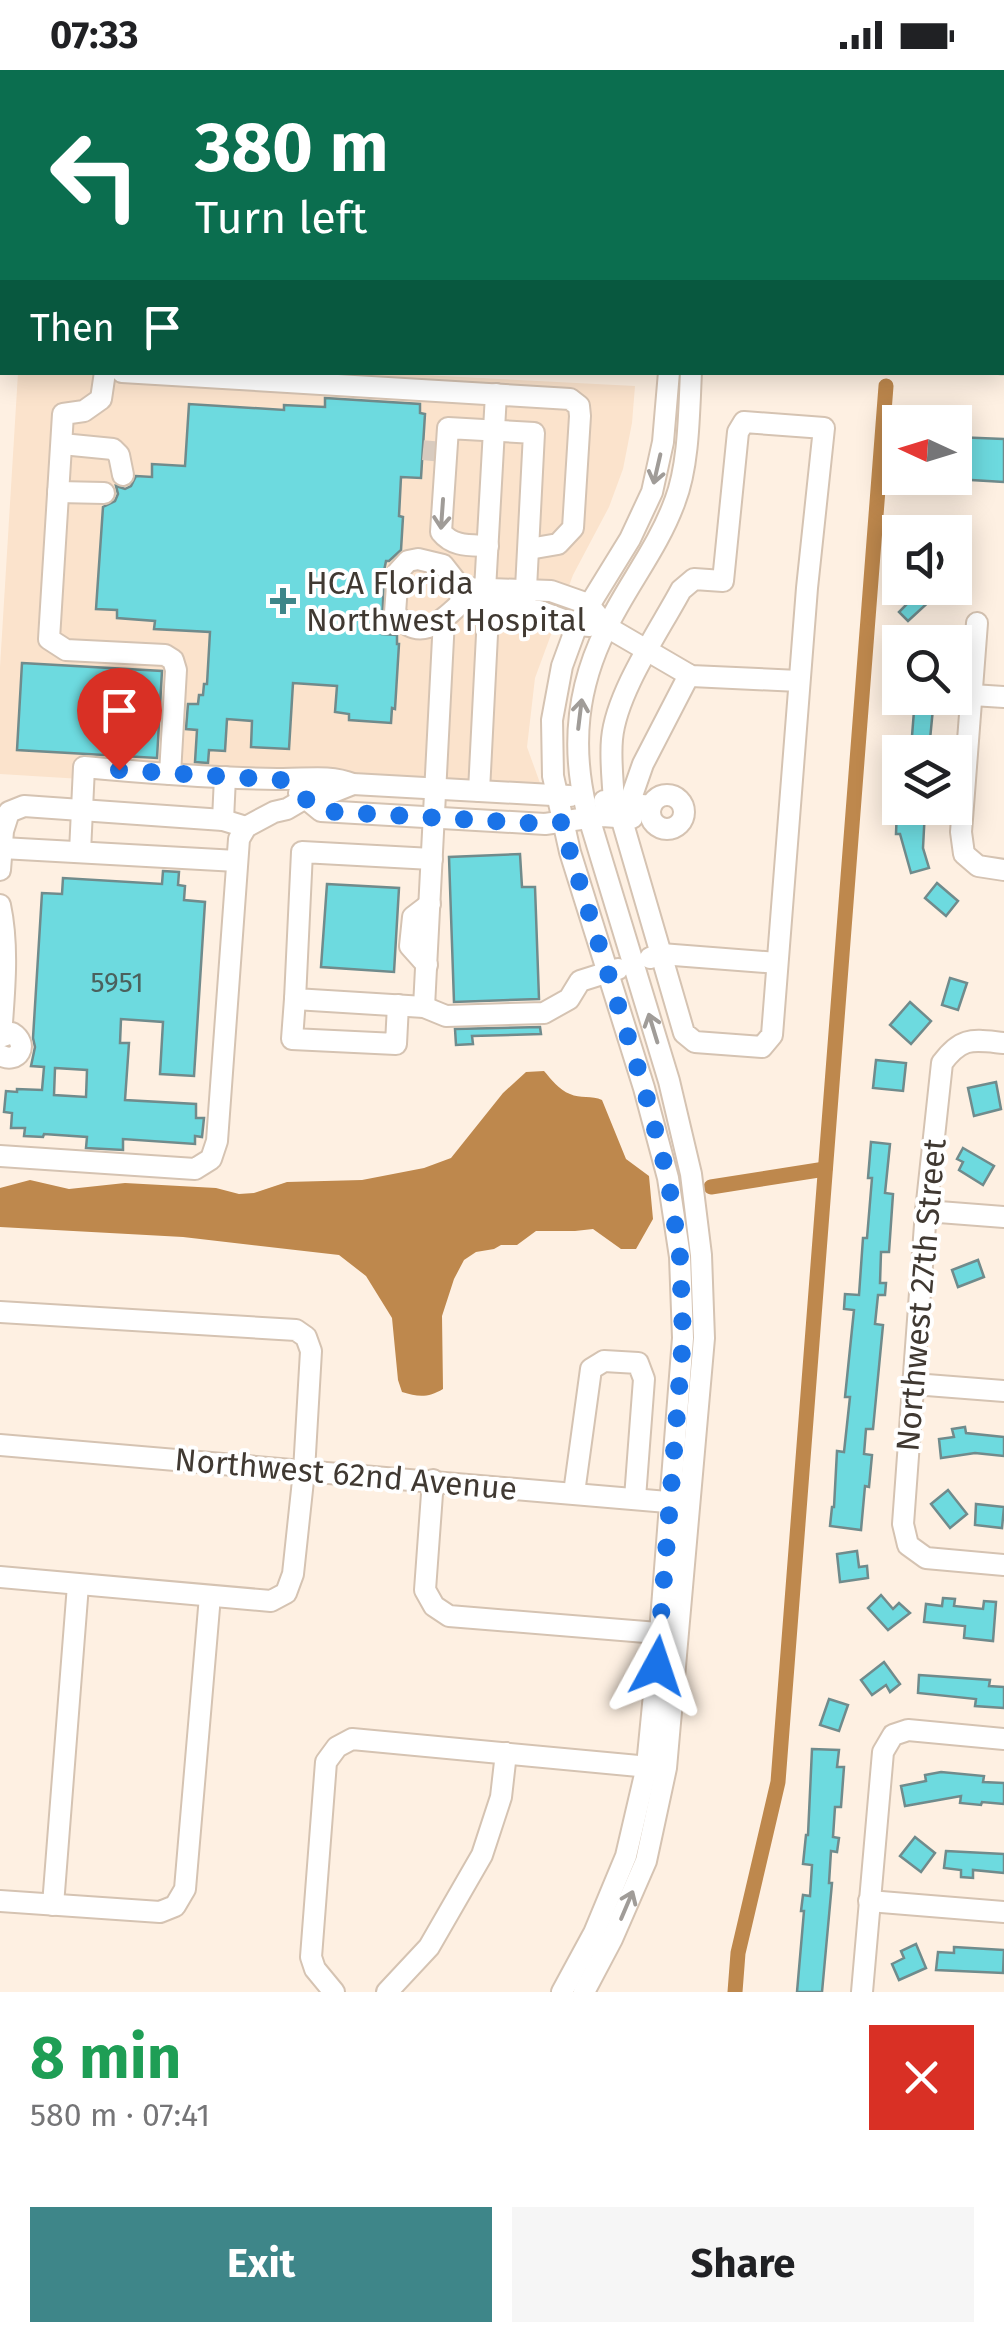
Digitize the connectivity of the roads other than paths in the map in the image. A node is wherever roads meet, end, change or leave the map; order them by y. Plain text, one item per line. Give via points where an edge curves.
1 (104, 375) edge
2 (218, 375) edge
3 (669, 375) edge
4 (692, 375) edge
5 (282, 377) edge
6 (365, 380) edge
7 (496, 394) junction
8 (494, 425) junction
9 (62, 444) junction
10 (123, 475) dead end
11 (58, 492) junction
12 (104, 493) dead end
13 (488, 546) junction
14 (529, 549) junction
15 (485, 598) junction
16 (526, 600) junction
17 (588, 604) junction
18 (977, 623) dead end
19 (578, 625) junction
20 (606, 627) junction
21 (648, 652) junction
22 (689, 675) junction
23 (800, 681) junction
24 (972, 694) joint
25 (1004, 697) edge
26 (970, 715) edge
27 (170, 774) junction
28 (225, 777) junction
29 (282, 780) junction
30 (353, 784) junction
31 (436, 789) junction
32 (478, 791) junction
33 (557, 794) junction
34 (304, 799) junction
35 (586, 807) junction
36 (621, 808) junction
37 (82, 810) junction
38 (651, 812) dead end
39 (435, 817) junction
40 (223, 820) junction
41 (564, 822) junction
42 (246, 826) junction
43 (2, 848) edge
44 (80, 852) junction
45 (432, 859) junction
46 (237, 861) junction
47 (0, 870) edge
48 (1004, 870) edge
49 (0, 905) edge
50 (661, 954) junction
51 (778, 962) junction
52 (633, 963) junction
53 (608, 972) junction
54 (294, 999) junction
55 (398, 1005) junction
56 (424, 1007) junction
57 (0, 1036) edge
58 (1004, 1042) edge
59 (0, 1056) edge
60 (669, 1081) junction
61 (644, 1088) junction
62 (0, 1156) edge
63 (691, 1174) junction
64 (668, 1178) junction
65 (926, 1211) junction
66 (1004, 1217) edge
67 (0, 1312) edge
68 (914, 1384) junction
69 (1004, 1392) edge
70 (0, 1445) edge
71 (304, 1471) junction
72 (433, 1480) junction
73 (574, 1493) junction
74 (634, 1498) junction
75 (680, 1503) junction
76 (1004, 1565) edge
77 (0, 1577) edge
78 (78, 1584) junction
79 (210, 1596) junction
80 (670, 1634) junction
81 (1004, 1738) edge
82 (506, 1752) junction
83 (657, 1767) junction
84 (0, 1901) edge
85 (869, 1901) junction
86 (53, 1905) junction
87 (1004, 1912) edge
88 (334, 1992) edge
89 (387, 1992) edge
90 (562, 1992) edge
91 (584, 1992) edge
92 (862, 1992) edge

1 - 9 street via 100,399 64,414
2 - 5 street
3 -> 17 street via 652,492
4 - 20 street via 676,498 652,553
5 - 6 street
6 - 7 street
7 - 8 street
7 - 14 street via 570,398 579,406 573,528 558,544
8 - 13 street
8 -> 13 street via 441,434 438,469 441,532 454,544
8 - 14 street via 534,433
9 - 10 street via 114,449
9 - 11 street
11 - 12 street
11 - 27 street via 49,639 66,650 172,660
13 - 15 street
14 - 16 street
15 - 16 street
15 - 31 street via 455,604
15 - 32 street
16 - 17 street via 551,592
16 - 19 street
17 - 19 street
17 - 20 street
18 - 24 street
19 - 20 street
19 - 33 street via 552,720
20 - 21 street
35 -> 20 street via 577,721
21 - 22 street
21 - 23 street via 682,590 694,579 723,581 736,442 744,422 824,428
21 - 36 street via 618,710 612,740
22 - 23 street
22 - 36 street
23 - 51 street
24 - 25 street
26 - 48 street via 964,854 978,866
27 - 28 street
27 - 37 street via 84,767
28 - 29 street
28 - 40 street
29 - 30 street via 338,778
29 - 34 street
30 - 31 street
30 - 34 street
31 - 32 street
31 - 39 street
32 - 33 street
33 - 35 street
33 - 41 street
34 - 39 street via 321,811
34 - 42 street
35 - 36 street
35 - 41 street
35 - 52 street
36 - 38 street
36 - 50 street
37 - 40 street
37 - 43 street via 24,806 8,812
37 - 44 street
39 - 41 street
39 - 45 street
40 - 42 street
41 - 53 street
42 - 46 street
43 - 44 street
43 - 47 street
44 - 46 street
45 - 54 street via 302,852
45 - 56 street
46 - 62 street via 211,1159 195,1168
49 - 57 street
50 - 51 street
50 - 51 street via 684,1033 695,1042 762,1047 772,1035
50 - 52 street
52 - 53 street
60 -> 52 street
53 - 56 street via 580,981 569,999 544,1013 446,1016
53 - 61 street
54 - 55 street
54 - 55 street via 292,1039 396,1044
55 - 56 street
57 - 59 street via 15,1035 22,1048 12,1059
58 - 65 street, Northwest 27th Street via 973,1040 953,1048 942,1063
60 - 61 street
60 - 63 street
61 - 64 street
63 - 64 street
63 - 75 street via 704,1338
64 - 75 street via 683,1338
65 - 66 street
65 - 68 street, Northwest 27th Street
67 - 71 street via 296,1330 311,1351
68 - 69 street
68 - 76 street, Northwest 27th Street via 902,1524 908,1545 926,1558
70 - 71 street, Northwest 62nd Avenue
71 - 72 street, Northwest 62nd Avenue
71 - 79 street via 286,1593 271,1600
72 - 73 street, Northwest 62nd Avenue
72 - 80 street via 426,1590 449,1616
73 - 74 street, Northwest 62nd Avenue
73 - 74 street via 591,1369 604,1361 638,1363 644,1378
74 - 75 street, Northwest 62nd Avenue
75 - 80 street
77 - 78 street
78 - 79 street
78 - 86 street
79 - 86 street via 185,1888 176,1906 160,1912
80 - 83 street
81 - 85 street via 908,1730 893,1735 883,1752
82 - 83 street
82 - 88 street via 352,1739 326,1762 311,1957
82 - 89 street via 501,1797 482,1854 430,1947
83 - 90 street via 594,1933
91 -> 83 street via 646,1861
84 - 86 street
85 - 87 street
85 - 92 street

